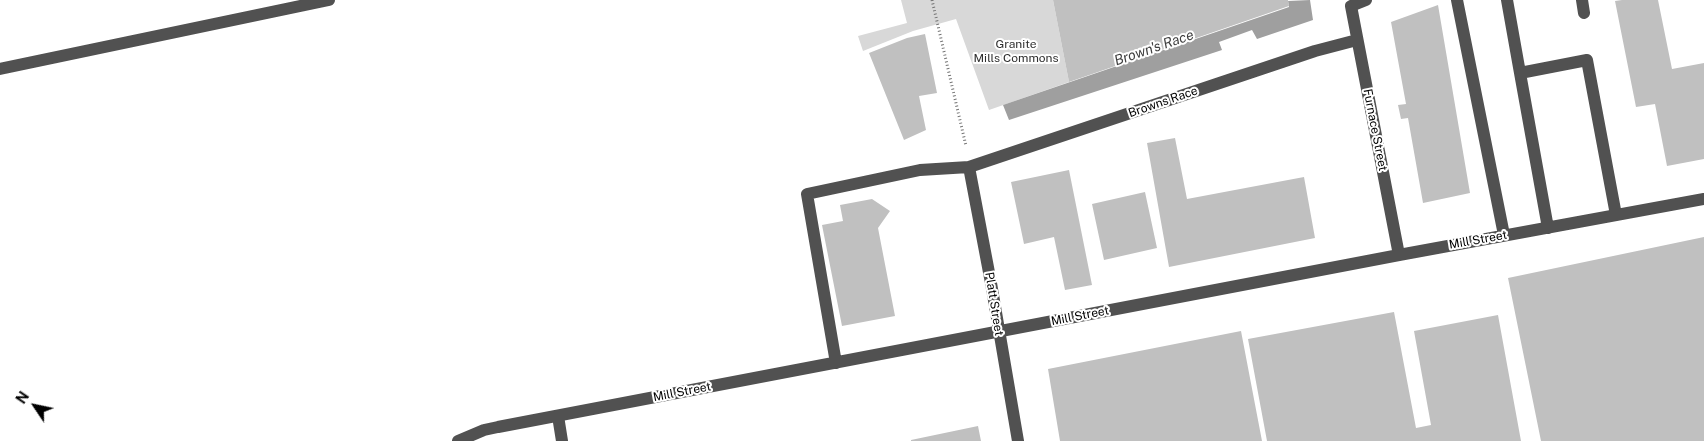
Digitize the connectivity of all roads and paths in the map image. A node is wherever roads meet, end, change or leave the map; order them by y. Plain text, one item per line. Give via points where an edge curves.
1 (329, 0) edge
2 (932, 0) edge
3 (1366, 0) edge
4 (1457, 0) edge
5 (1507, 0) edge
6 (1582, 0) edge
7 (1584, 13) dead end
8 (1357, 40) junction
9 (0, 69) edge
10 (1520, 73) junction
11 (967, 147) dead end
12 (969, 167) junction
13 (1704, 198) edge
14 (1616, 215) junction
15 (1548, 228) junction
16 (1504, 235) junction
17 (1399, 255) junction
18 (998, 331) junction
19 (836, 363) junction
20 (558, 416) junction
21 (458, 441) edge
22 (562, 441) edge
23 (1018, 441) edge

1 - 9 street
2 - 11 path
3 - 8 street, Furnace Street via 1350,6
4 - 16 street
5 - 10 street
6 - 7 street
8 - 12 street, Browns Race via 1315,51
8 - 17 street, Furnace Street
10 - 14 street via 1586,60
10 - 15 street
12 - 18 street, Platt Street
12 - 19 street, Browns Race via 920,170 807,194
13 - 14 street, Mill Street
14 - 15 street, Mill Street
15 - 16 street, Mill Street
16 - 17 street, Mill Street
17 - 18 street, Mill Street
18 - 19 street, Mill Street
18 - 23 street, Platt Street
19 - 20 street, Mill Street
20 - 21 street, Mill Street via 484,430
20 - 22 street

